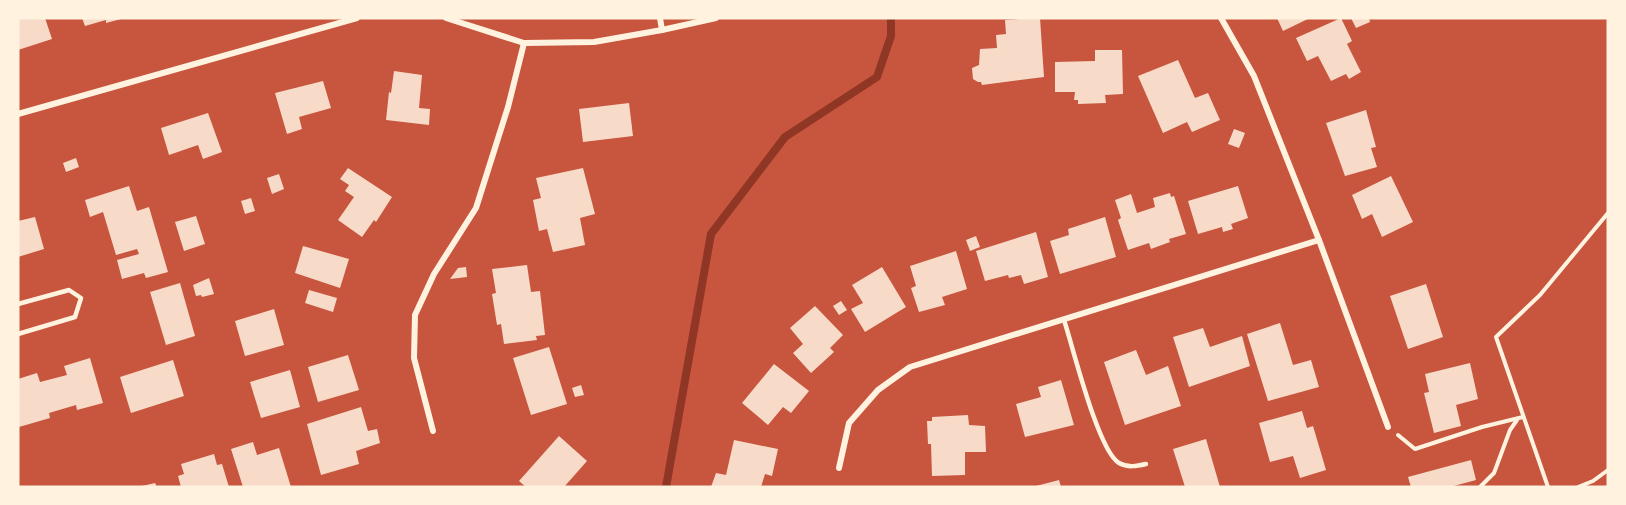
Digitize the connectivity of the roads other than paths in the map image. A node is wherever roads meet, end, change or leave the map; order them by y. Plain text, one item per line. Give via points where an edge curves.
1 (357, 18) edge
2 (446, 18) edge
3 (660, 18) edge
4 (716, 18) edge
5 (1221, 18) edge
6 (662, 30) junction
7 (524, 43) junction
8 (18, 114) edge
9 (1319, 240) junction
10 (18, 304) edge
11 (1064, 320) junction
12 (18, 334) edge
13 (1388, 427) road end
14 (433, 431) dead end
15 (1146, 464) dead end
16 (839, 468) dead end

1 - 8 street
2 - 7 street
3 - 6 street
4 - 6 street
5 - 9 street via 1254,76
6 - 7 street via 594,42
7 - 14 street via 476,208 434,274 415,315 414,358
9 - 11 street
9 - 13 street
10 - 12 lane via 69,290 81,298 75,317
11 - 15 lane via 1110,456 1120,464
11 - 16 street via 910,367 878,390 849,423

